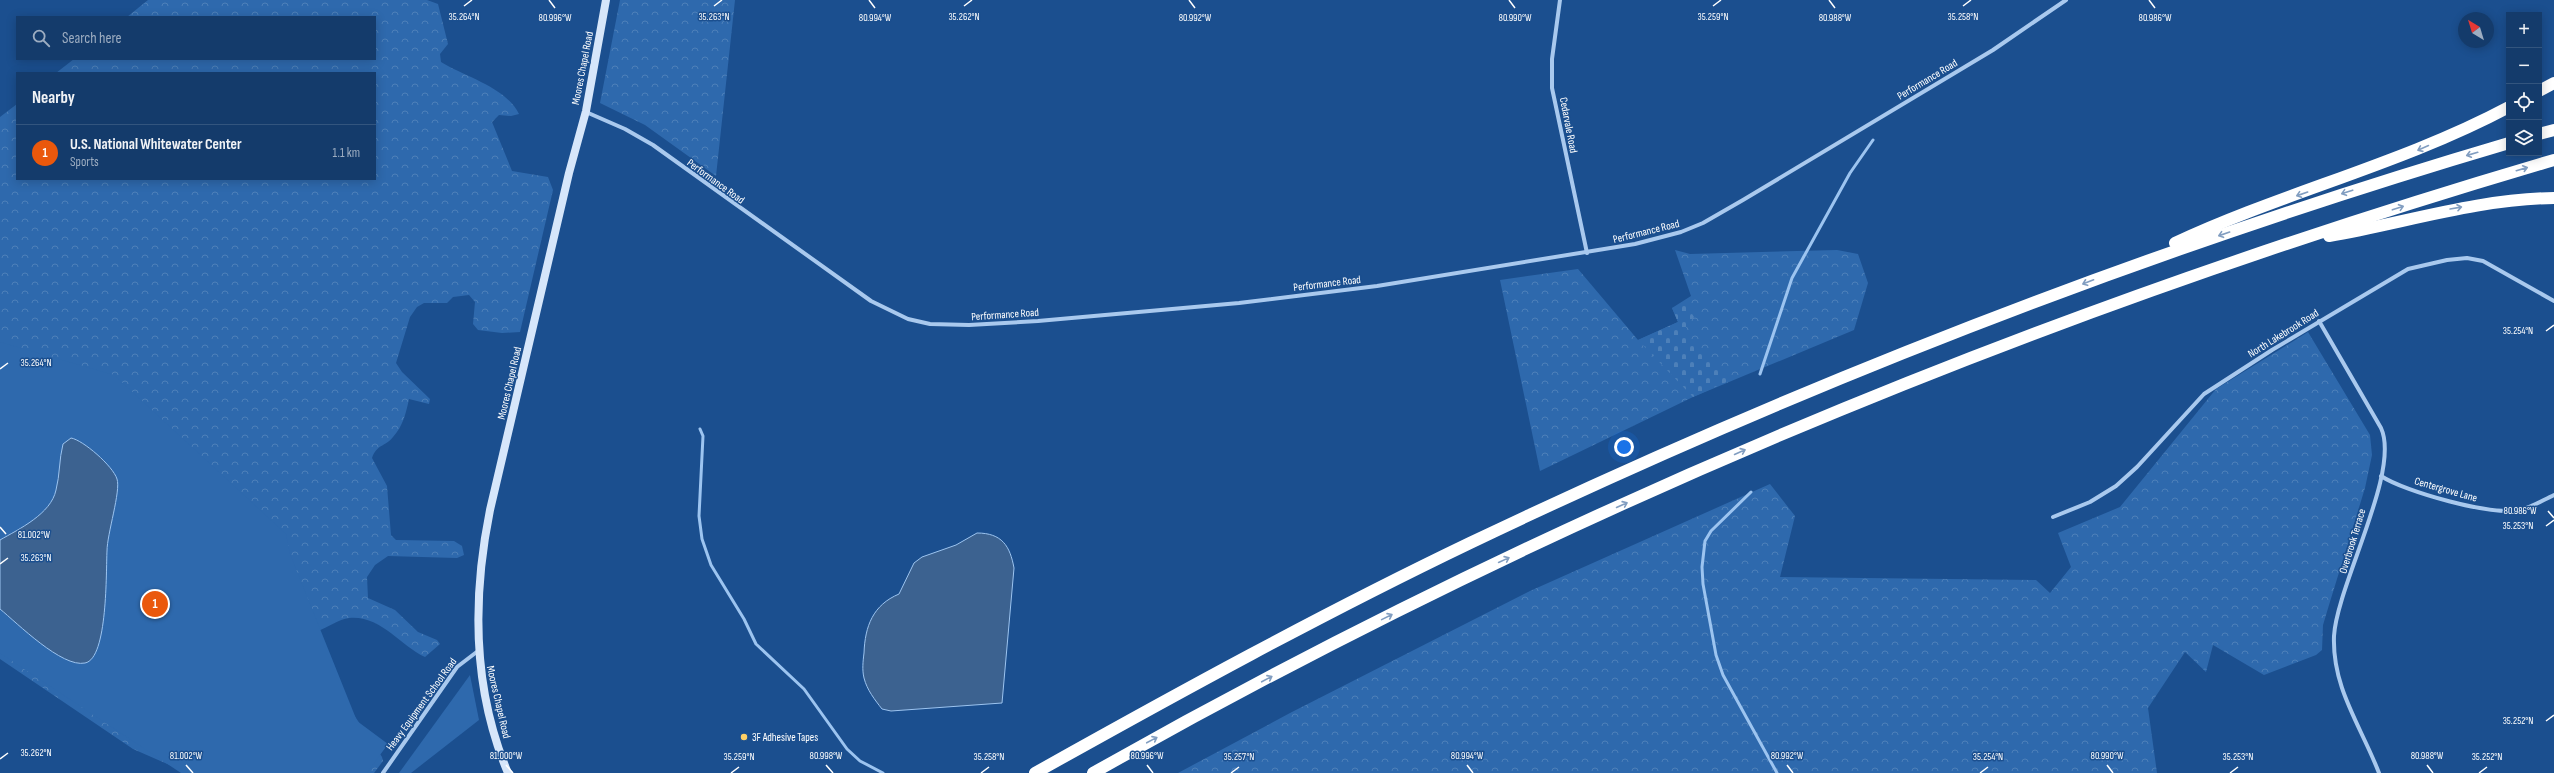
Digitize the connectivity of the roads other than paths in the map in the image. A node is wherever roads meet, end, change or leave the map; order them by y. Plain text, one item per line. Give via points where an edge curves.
1 (606, 0) edge
2 (1560, 0) edge
3 (2066, 0) edge
4 (2554, 83) edge
5 (2542, 89) edge
6 (2506, 108) edge
7 (586, 111) junction
8 (2554, 130) edge
9 (2542, 133) edge
10 (2506, 144) edge
11 (2554, 160) edge
12 (2554, 198) edge
13 (2281, 245) junction
14 (1587, 253) junction
15 (2115, 272) junction
16 (2554, 302) edge
17 (2319, 321) junction
18 (2381, 476) junction
19 (2554, 495) edge
20 (2053, 517) dead end
21 (478, 651) junction
22 (383, 773) edge
23 (508, 773) edge
24 (1035, 773) edge
25 (1093, 773) edge
26 (2379, 773) edge

1 - 7 main road, Moores Chapel Road
2 - 14 street, Cedarvale Road via 1552,59 1552,88
3 - 14 street, Performance Road via 1993,50 1703,222 1664,237
4 - 5 highway
6 -> 15 highway via 2394,160 2225,220
7 - 14 street, Performance Road via 648,142 871,301 903,318 930,324 969,325 1038,321 1238,303 1376,286
7 - 21 main road, Moores Chapel Road via 488,517 480,563
8 - 9 highway
10 -> 15 highway via 2396,176
13 -> 11 highway
13 -> 12 highway via 2374,228 2466,206
25 -> 13 highway via 1352,634 1476,573 1706,468 1946,367
15 -> 24 highway via 1740,420 1518,521 1297,630
16 - 17 street, North Lakebrook Road via 2483,261 2467,258 2408,269
17 - 18 street, Overbrook Terrace via 2383,433 2385,451
17 - 20 street, North Lakebrook Road via 2204,394 2142,463 2116,486 2090,502
18 - 19 street, Centergrove Lane via 2391,483 2444,499 2497,510 2520,510
18 - 26 street, Overbrook Terrace via 2340,608 2335,627 2334,649 2341,691 2358,722
21 - 22 street, Heavy Equipment School Road via 458,667
21 - 23 main road, Moores Chapel Road via 487,708

